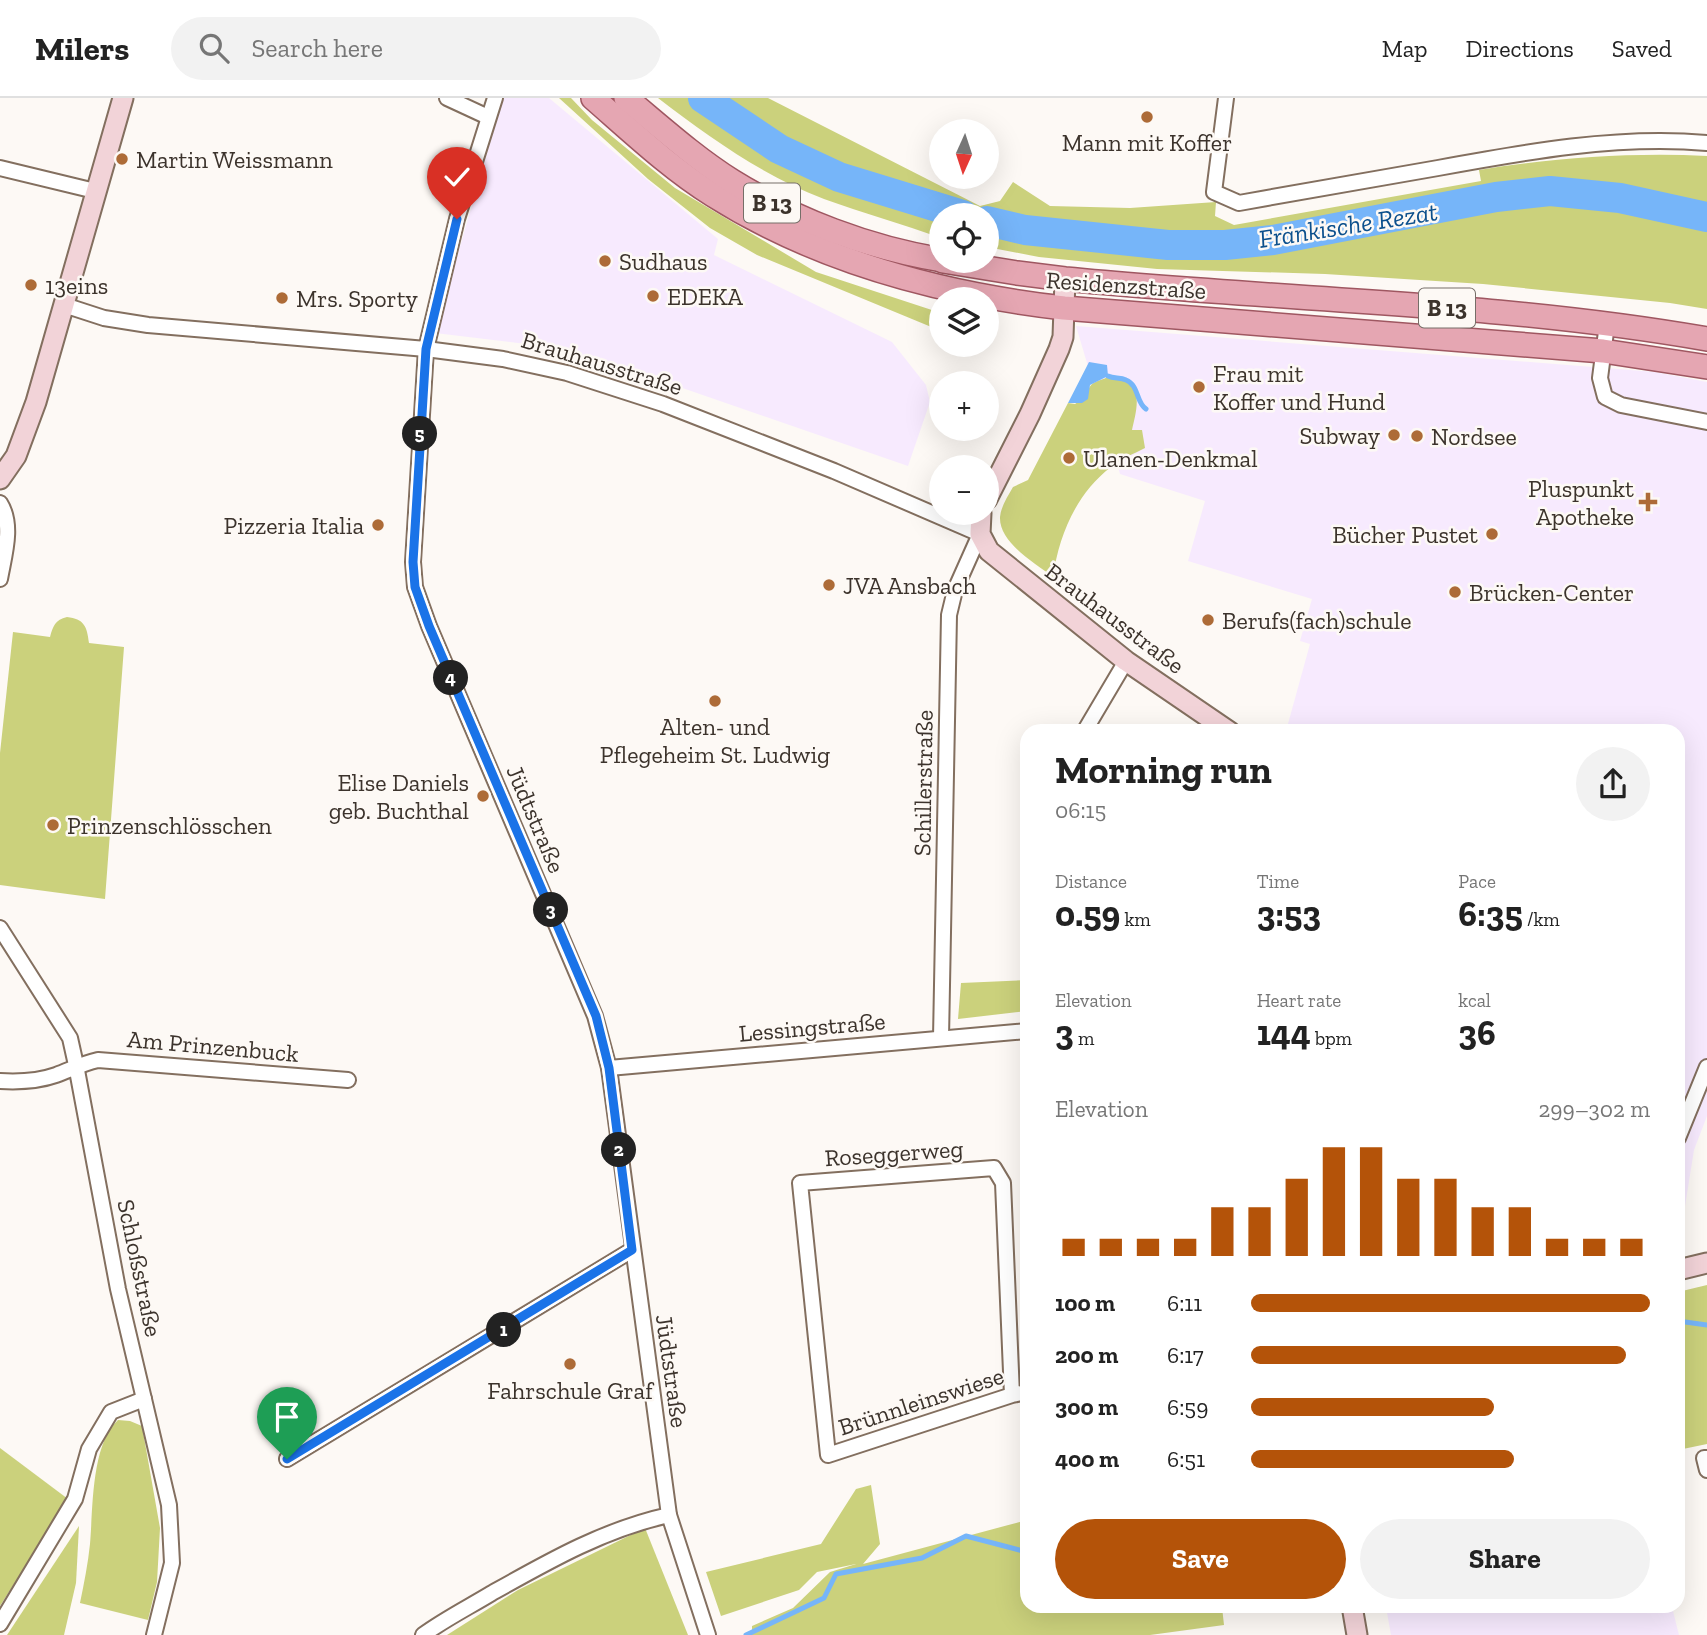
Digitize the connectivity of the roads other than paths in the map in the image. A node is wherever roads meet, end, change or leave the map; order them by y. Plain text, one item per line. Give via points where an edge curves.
1 (123, 98) edge
2 (447, 98) edge
3 (495, 98) edge
4 (593, 98) edge
5 (626, 98) edge
6 (1226, 98) edge
7 (488, 117) junction
8 (1707, 143) edge
9 (0, 168) edge
10 (96, 191) junction
11 (929, 258) edge
12 (999, 271) edge
13 (1065, 279) junction
14 (64, 305) junction
15 (1065, 308) junction
16 (1607, 324) junction
17 (1707, 339) edge
18 (426, 349) junction
19 (1603, 351) junction
20 (1707, 367) edge
21 (1707, 422) edge
22 (999, 475) edge
23 (0, 479) edge
24 (0, 503) edge
25 (980, 525) edge
26 (980, 534) junction
27 (0, 579) edge
28 (1126, 661) junction
29 (1089, 724) edge
30 (1218, 724) edge
31 (0, 928) edge
32 (1020, 1031) edge
33 (941, 1038) junction
34 (76, 1065) junction
35 (1707, 1067) edge
36 (609, 1068) junction
37 (348, 1080) dead end
38 (0, 1081) edge
39 (1685, 1121) edge
40 (632, 1250) junction
41 (1707, 1263) edge
42 (1685, 1268) edge
43 (1020, 1393) edge
44 (1012, 1395) junction
45 (144, 1399) junction
46 (828, 1455) joint
47 (1707, 1458) edge
48 (287, 1459) dead end
49 (1707, 1470) edge
50 (669, 1515) junction
51 (1353, 1613) edge
52 (0, 1624) edge
53 (154, 1635) edge
54 (423, 1635) edge
55 (708, 1635) edge
56 (1357, 1635) edge

1 - 10 main road
2 - 7 street
3 - 7 street, Jüdtstraße
4 - 15 main road, Residenzstraße / B 13 via 654,152 712,194 819,249 942,289
5 - 11 main road, Residenzstraße / B 13 via 732,181 796,216
6 - 8 street via 1213,192 1239,204 1558,149
7 - 18 street, Jüdtstraße via 457,219
9 - 10 street
10 - 14 main road
12 - 13 main road, Residenzstraße / B 13
13 - 15 main road
13 - 16 main road, Residenzstraße / B 13
14 - 18 street, Brauhausstraße via 148,325
14 - 23 main road via 36,402 16,456
15 - 19 main road, Residenzstraße / B 13
15 - 22 main road via 1059,349
16 - 17 main road, Residenzstraße / B 13
16 - 19 street
18 - 26 street, Brauhausstraße via 567,373 663,404
18 - 36 street, Jüdtstraße via 415,587 596,1016
19 - 20 main road, Residenzstraße / B 13
19 - 21 street via 1605,397 1621,405
24 - 27 street via 8,529
25 - 26 main road
26 - 28 main road, Brauhausstraße via 989,551
26 - 33 street, Schillerstraße via 949,615
28 - 29 street
28 - 30 main road, Brauhausstraße
31 - 34 street, Schloßstraße via 70,1038
32 - 33 street, Lessingstraße
33 - 36 street, Lessingstraße
34 - 37 street, Am Prinzenbuck via 98,1060
34 - 38 street, Am Prinzenbuck via 54,1076
34 - 45 street, Schloßstraße via 118,1289
35 - 39 street
36 - 40 street, Jüdtstraße
40 - 48 street
40 - 50 street, Jüdtstraße
41 - 42 main road
43 - 44 street, Brünnleinswiese
44 - 46 street, Brünnleinswiese
44 - 46 street, Roseggerweg via 1003,1183 994,1168 800,1183
45 - 52 street via 111,1412 89,1449 75,1499
45 - 53 street, Schloßstraße via 169,1505 172,1563
47 - 49 street
50 - 54 street via 633,1523 587,1542
50 - 55 street, Jüdtstraße
51 - 56 main road

